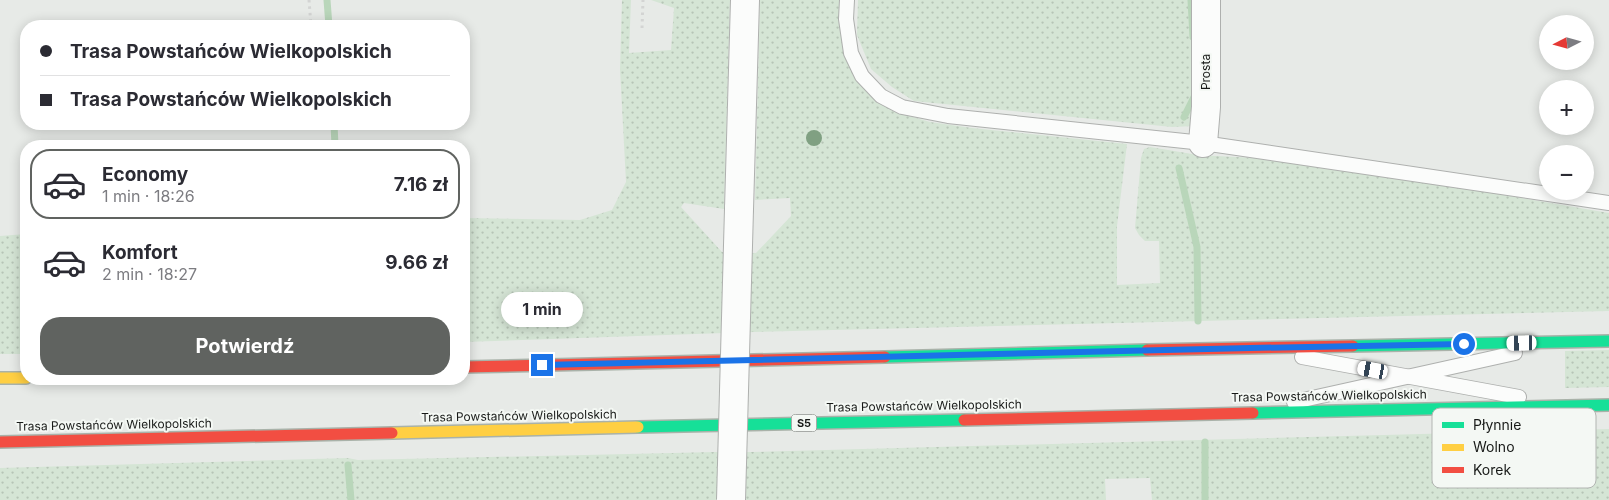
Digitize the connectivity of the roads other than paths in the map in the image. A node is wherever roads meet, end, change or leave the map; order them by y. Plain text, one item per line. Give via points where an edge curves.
1 (745, 0) edge
2 (847, 0) edge
3 (1206, 0) edge
4 (1203, 143) junction
5 (1609, 203) edge
6 (1609, 341) edge
7 (1561, 342) junction
8 (1250, 348) junction
9 (470, 367) edge
10 (1408, 377) junction
11 (0, 378) edge
12 (20, 378) edge
13 (1609, 405) edge
14 (1566, 406) junction
15 (1461, 408) edge
16 (1432, 409) edge
17 (1252, 412) junction
18 (0, 442) edge
19 (731, 500) edge

1 - 19 street, bridge
2 - 4 lane via 851,53 862,76 881,96 902,107 948,116
3 - 4 street, Prosta
4 - 5 lane
6 - 7 highway
7 - 8 highway
7 - 10 lane
8 - 9 highway
8 - 10 lane
10 - 14 lane
10 - 17 lane
11 - 12 highway
13 - 14 highway, Trasa Powstańców Wielkopolskich / S5
14 - 15 highway, Trasa Powstańców Wielkopolskich / S5
16 - 17 highway, Trasa Powstańców Wielkopolskich / S5
17 - 18 highway, Trasa Powstańców Wielkopolskich / S5

